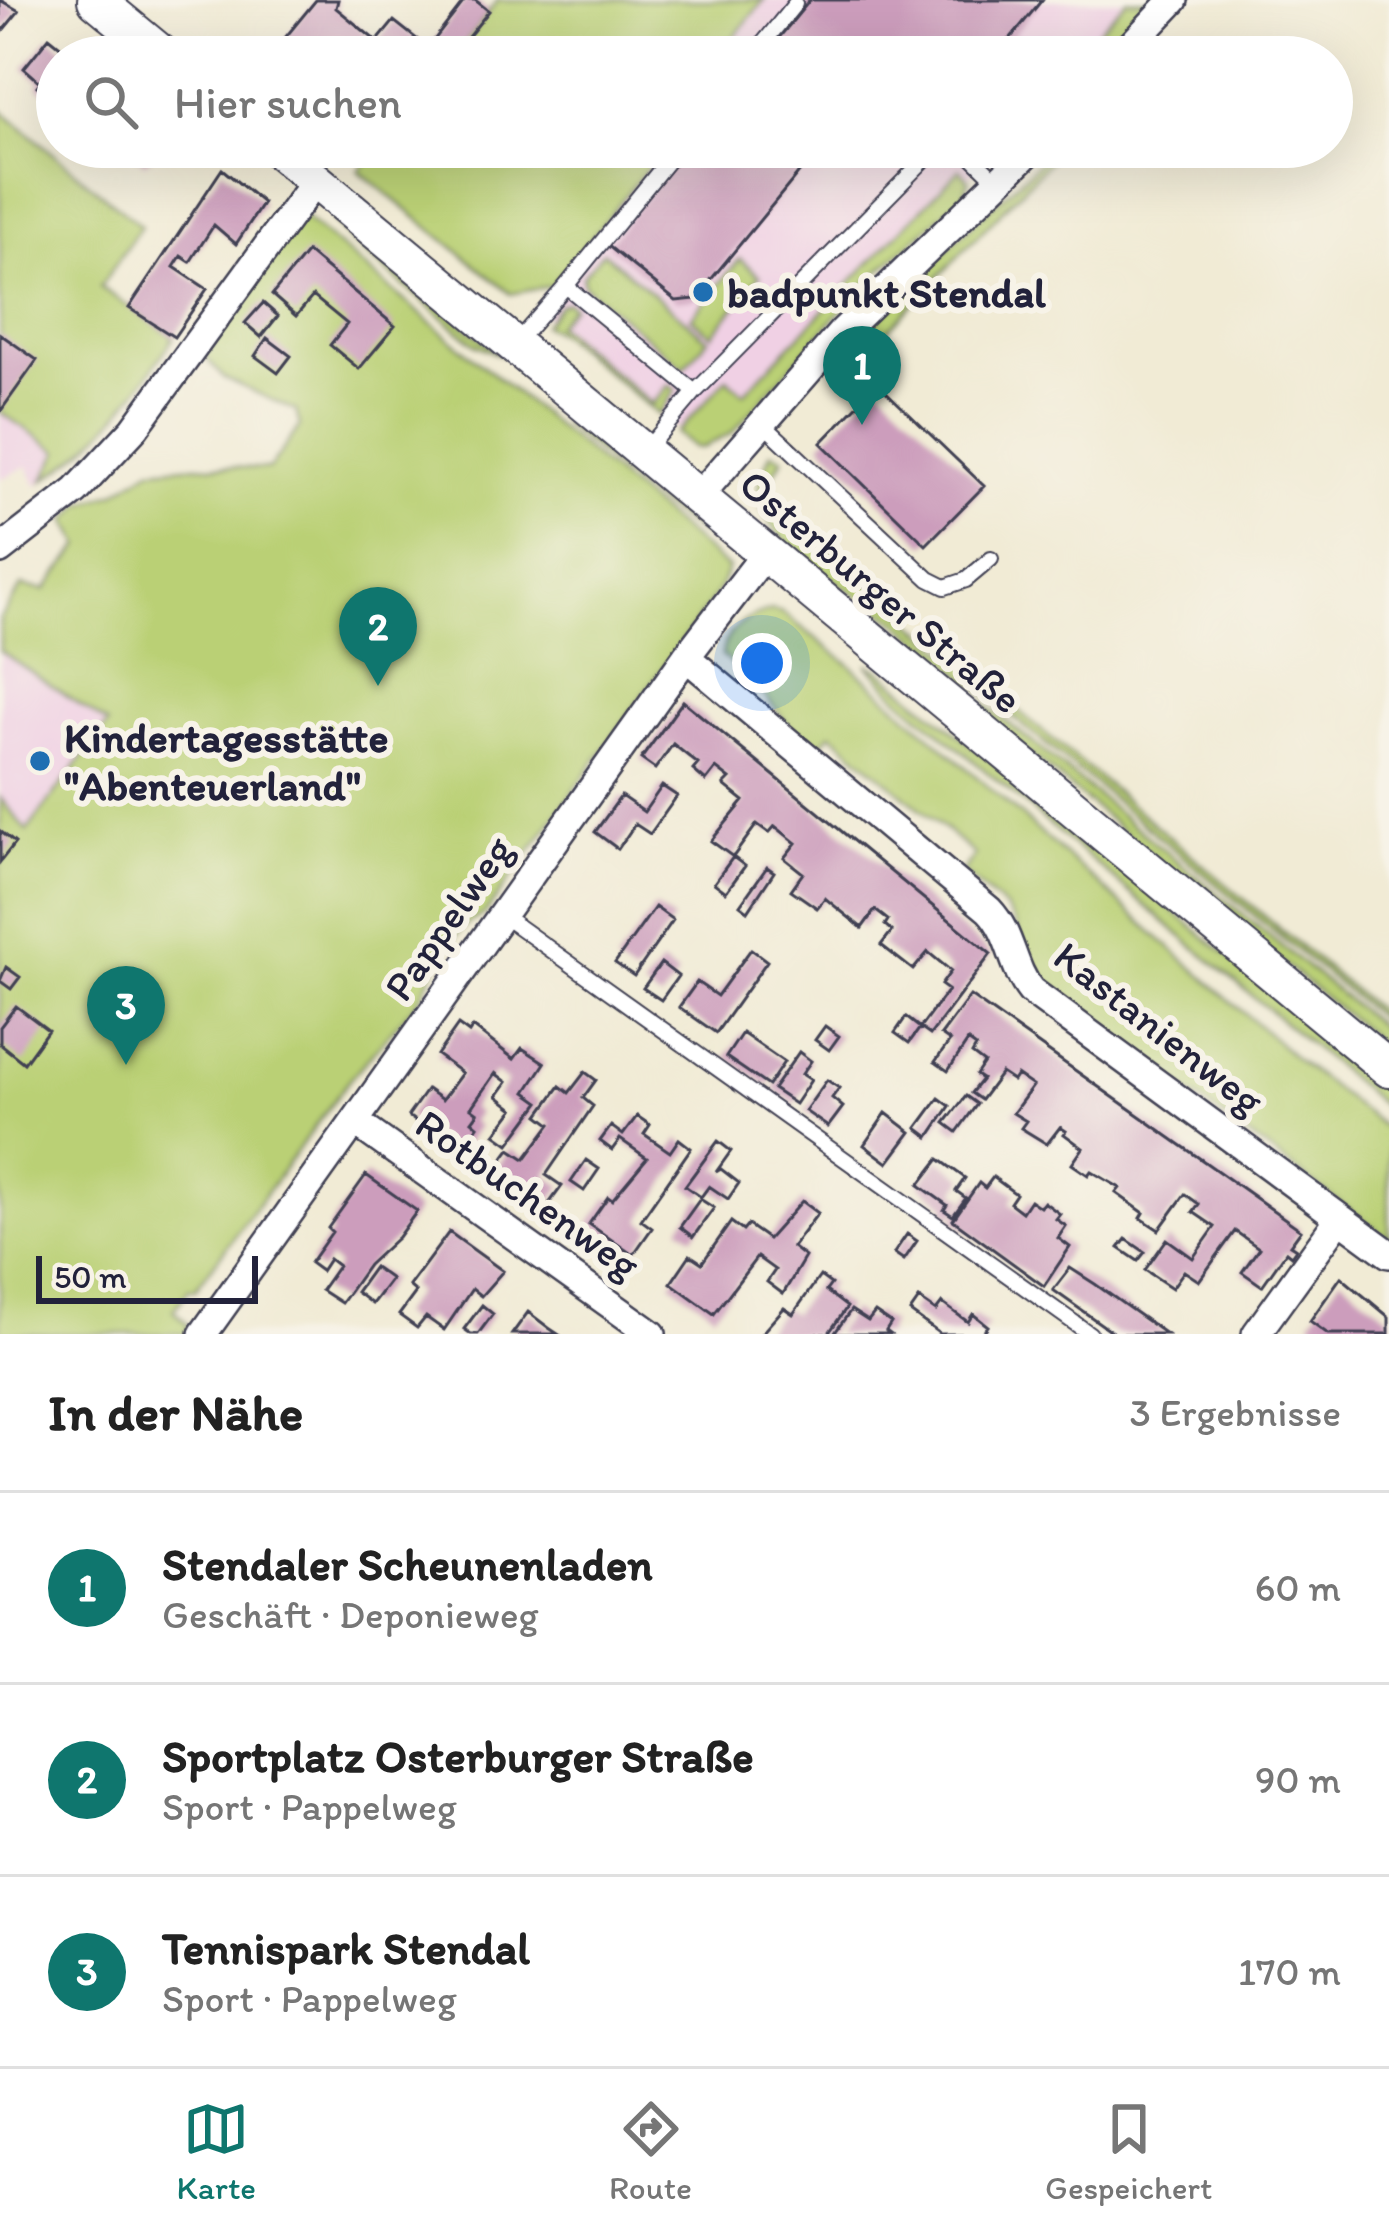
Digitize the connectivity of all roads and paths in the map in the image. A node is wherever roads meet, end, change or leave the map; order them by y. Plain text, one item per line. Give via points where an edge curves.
1 (96, 0) edge
2 (1174, 0) edge
3 (795, 4) dead end
4 (140, 36) edge
5 (769, 36) edge
6 (1140, 36) edge
7 (300, 168) edge
8 (662, 168) edge
9 (916, 168) edge
10 (984, 168) edge
11 (1012, 168) edge
12 (316, 181) junction
13 (998, 182) junction
14 (566, 286) junction
15 (514, 345) junction
16 (695, 392) junction
17 (760, 422) junction
18 (644, 452) junction
19 (698, 497) junction
20 (0, 550) edge
21 (765, 554) junction
22 (991, 559) dead end
23 (686, 657) junction
24 (502, 915) junction
25 (1389, 1070) edge
26 (355, 1122) junction
27 (1339, 1219) junction
28 (1389, 1254) edge
29 (203, 1334) edge
30 (652, 1334) edge
31 (1090, 1334) edge
32 (1256, 1334) edge

1 - 4 street
2 - 6 street
3 - 5 lane
7 - 12 street, Osterburger Straße
8 - 14 lane
9 - 16 lane
10 - 13 lane
11 - 13 street
12 - 15 street, Osterburger Straße
12 - 20 street via 134,429 76,491
13 - 17 street
14 - 15 lane
14 - 16 lane
15 - 18 street, Osterburger Straße
16 - 18 lane
17 - 19 street
17 - 22 lane via 929,579 945,586 967,580
18 - 19 street, Osterburger Straße
19 - 21 street, Osterburger Straße
21 - 23 street, Pappelweg
21 - 25 street, Osterburger Straße
23 - 24 street, Pappelweg
23 - 27 street, Kastanienweg via 989,910 1004,925 1031,991
24 - 26 street, Pappelweg
24 - 31 lane
26 - 29 street, Pappelweg
26 - 30 street, Rotbuchenweg
27 - 28 street, Kastanienweg
27 - 32 street

